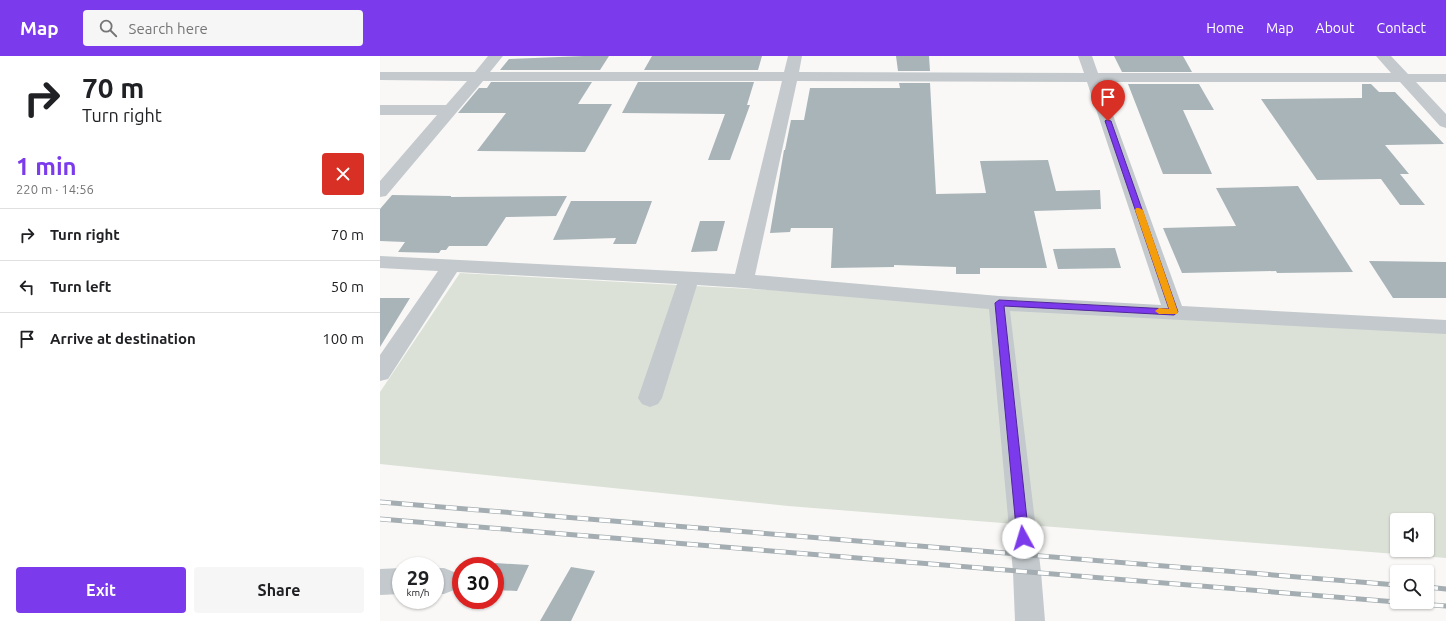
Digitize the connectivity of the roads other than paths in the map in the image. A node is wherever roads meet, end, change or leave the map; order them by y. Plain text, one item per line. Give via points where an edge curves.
1 (496, 56) edge
2 (795, 56) edge
3 (1085, 56) edge
4 (1382, 56) edge
5 (380, 76) edge
6 (480, 76) junction
7 (791, 77) junction
8 (1093, 77) junction
9 (1403, 78) junction
10 (1446, 78) edge
11 (380, 110) edge
12 (450, 110) junction
13 (1446, 123) edge
14 (380, 192) edge
15 (380, 262) edge
16 (452, 266) junction
17 (689, 278) junction
18 (744, 281) junction
19 (999, 303) junction
20 (1174, 312) junction
21 (1446, 327) edge
22 (380, 373) edge
23 (650, 398) dead end
24 (380, 582) edge
25 (392, 582) edge
26 (1030, 621) edge

1 - 6 street
2 - 7 street
3 - 8 street
4 - 9 street
5 - 6 street
6 - 7 street
6 - 12 street
7 - 8 street
7 - 18 street
8 - 9 street
8 - 20 street
9 - 10 street
9 - 13 street
11 - 12 street
12 - 14 street
15 - 16 street
16 - 17 street
16 - 22 street
17 - 18 street
17 - 23 street
18 - 19 street
19 - 20 street
19 - 26 street
20 - 21 street
24 - 25 street

